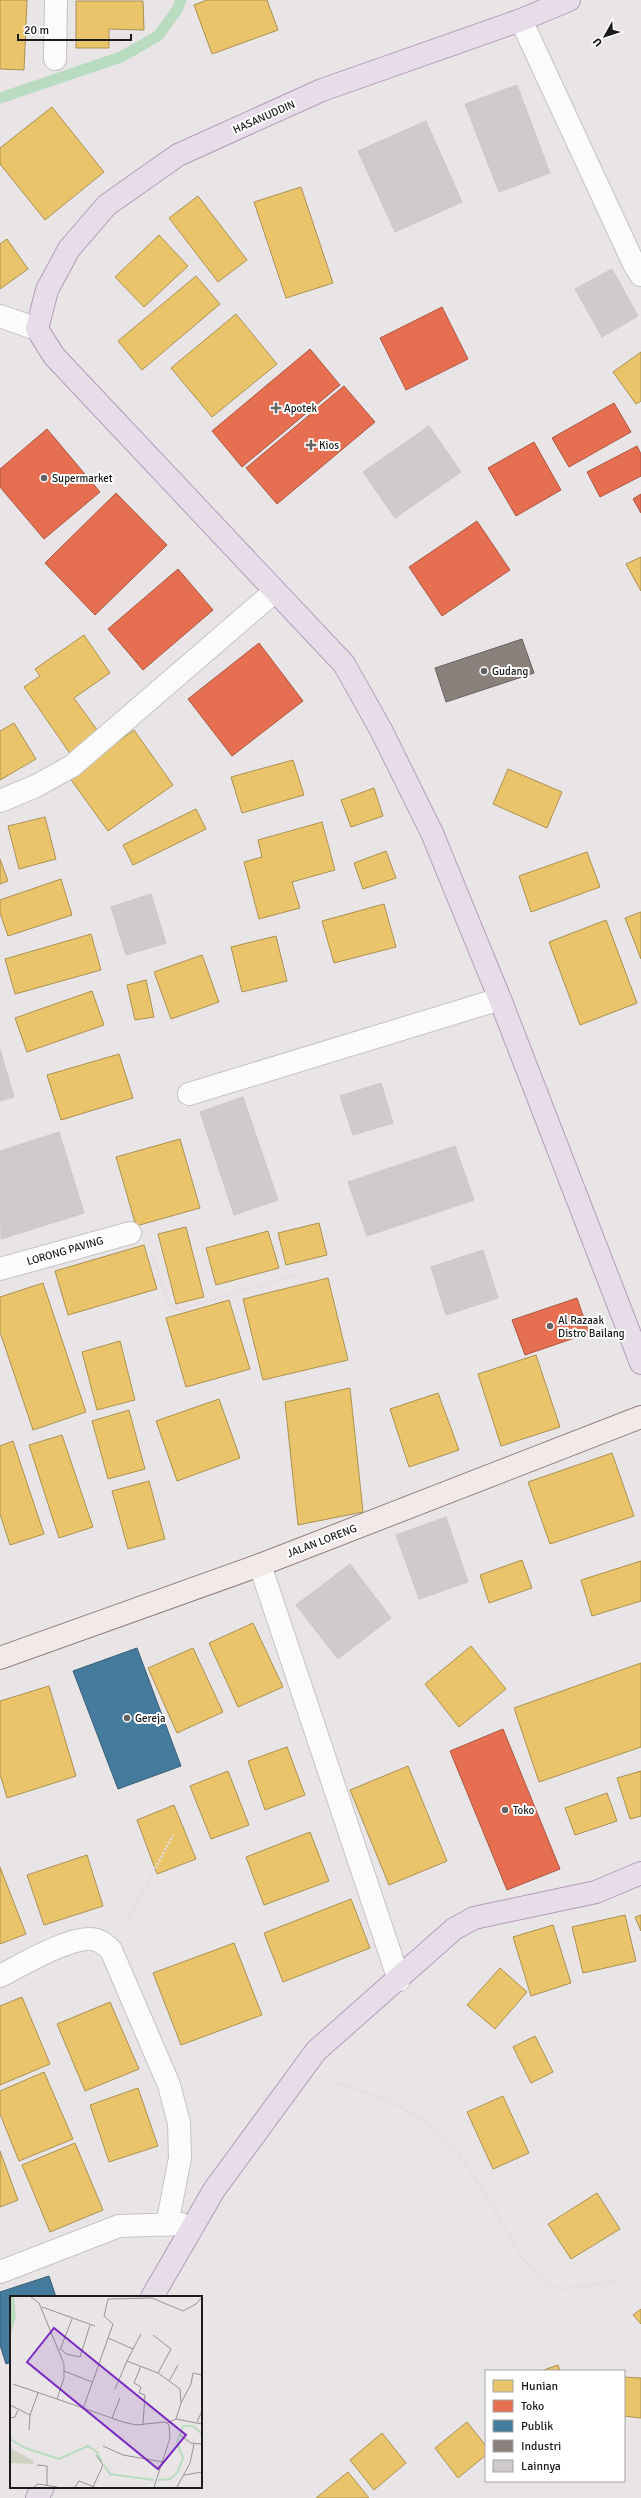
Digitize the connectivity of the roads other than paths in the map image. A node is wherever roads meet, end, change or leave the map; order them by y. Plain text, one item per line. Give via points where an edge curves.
1 (56, 0) edge
2 (569, 0) edge
3 (521, 20) junction
4 (55, 59) dead end
5 (641, 274) edge
6 (0, 316) edge
7 (37, 329) junction
8 (274, 592) junction
9 (0, 801) edge
10 (500, 999) junction
11 (189, 1094) dead end
12 (130, 1232) road end
13 (0, 1269) edge
14 (641, 1364) edge
15 (641, 1417) edge
16 (260, 1565) junction
17 (0, 1658) edge
18 (641, 1872) edge
19 (0, 1976) edge
20 (399, 1980) junction
21 (194, 2224) junction
22 (167, 2225) junction
23 (0, 2272) edge
24 (153, 2296) edge
25 (42, 2488) edge
26 (37, 2498) edge

1 - 4 street
2 - 3 highway, HASANUDDIN
3 - 5 street via 634,264
3 - 7 highway, HASANUDDIN via 322,90 178,156 107,205 69,249 48,290
6 - 7 street
7 - 8 highway via 54,356
8 - 9 street via 72,766 36,786
8 - 10 highway via 309,625 344,664 381,730 432,833
10 - 11 street
10 - 14 highway
12 - 13 street, LORONG PAVING
15 - 16 street, JALAN LORENG
16 - 17 street, JALAN LORENG
16 - 20 street
18 - 20 highway via 596,1892 474,1918 454,1929
19 - 22 street via 74,1941 90,1939 102,1942 111,1950 168,2085 179,2123 180,2158
20 - 21 highway via 316,2051 214,2190
21 - 22 street
21 - 24 highway
22 - 23 street via 118,2226
25 - 26 highway

